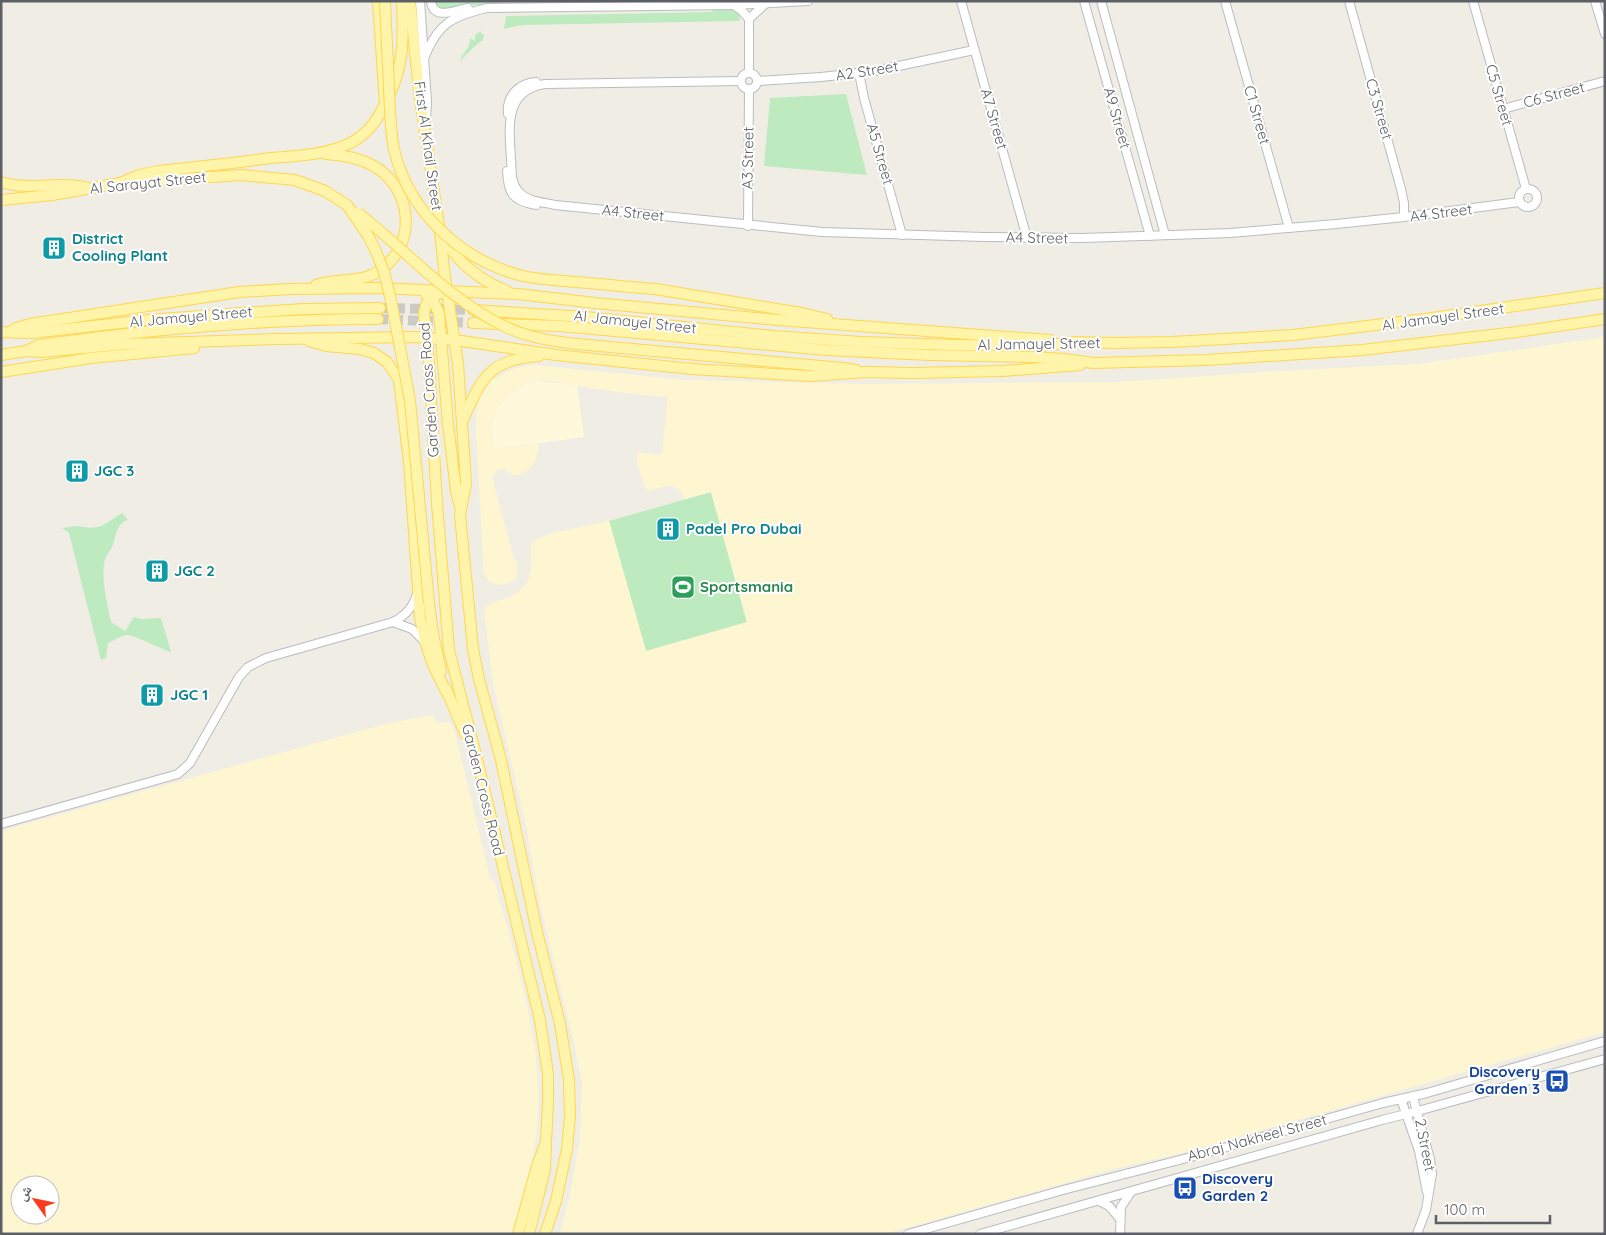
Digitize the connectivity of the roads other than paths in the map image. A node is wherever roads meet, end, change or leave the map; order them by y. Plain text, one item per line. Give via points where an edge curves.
1 (378, 1) edge
2 (385, 1) edge
3 (402, 1) edge
4 (410, 1) edge
5 (420, 1) edge
6 (431, 1) edge
7 (808, 1) edge
8 (961, 1) edge
9 (1084, 1) edge
10 (1101, 1) edge
11 (1225, 1) edge
12 (1349, 1) edge
13 (1472, 1) edge
14 (1595, 1) edge
15 (765, 4) junction
16 (734, 5) junction
17 (487, 8) junction
18 (749, 19) junction
19 (1605, 34) edge
20 (974, 50) junction
21 (424, 59) junction
22 (749, 73) junction
23 (859, 73) junction
24 (741, 81) junction
25 (758, 81) junction
26 (1605, 81) edge
27 (749, 89) junction
28 (385, 105) junction
29 (1503, 109) junction
30 (424, 129) junction
31 (314, 154) junction
32 (1, 182) edge
33 (120, 183) junction
34 (89, 188) junction
35 (1526, 189) junction
36 (1, 200) edge
37 (1519, 202) junction
38 (347, 205) junction
39 (1404, 217) junction
40 (748, 226) junction
41 (1289, 228) junction
42 (440, 232) junction
43 (902, 235) junction
44 (1165, 235) junction
45 (1150, 236) junction
46 (1028, 238) junction
47 (308, 289) junction
48 (415, 289) junction
49 (447, 291) junction
50 (1605, 293) edge
51 (518, 294) junction
52 (430, 298) junction
53 (380, 308) tunnel mouth
54 (472, 310) tunnel mouth
55 (378, 319) tunnel mouth
56 (1605, 319) edge
57 (473, 323) tunnel mouth
58 (840, 324) junction
59 (6, 332) edge
60 (304, 338) junction
61 (427, 338) junction
62 (440, 339) junction
63 (455, 340) junction
64 (212, 342) junction
65 (1075, 342) junction
66 (26, 351) junction
67 (556, 354) junction
68 (1, 355) edge
69 (1093, 363) junction
70 (1, 372) edge
71 (867, 372) junction
72 (463, 421) junction
73 (460, 507) junction
74 (417, 591) junction
75 (393, 622) junction
76 (426, 644) junction
77 (448, 695) junction
78 (477, 759) junction
79 (1, 824) edge
80 (1605, 1041) edge
81 (1605, 1059) edge
82 (1413, 1096) junction
83 (1401, 1099) junction
84 (1418, 1111) junction
85 (1406, 1114) junction
86 (546, 1142) junction
87 (1131, 1192) junction
88 (1427, 1194) junction
89 (1099, 1201) junction
90 (1120, 1219) junction
91 (518, 1234) edge
92 (529, 1234) edge
93 (545, 1234) edge
94 (908, 1234) edge
95 (980, 1234) edge
96 (1120, 1234) edge
97 (1417, 1234) edge

1 - 28 main road
2 - 58 main road, bridge via 390,126 402,174 434,224 462,249 502,270 523,276 655,289 802,313
3 - 28 main road via 401,60
4 - 30 main road, First Al Khail Street
5 - 21 street
6 - 17 street via 435,11 443,14
7 - 15 street
8 - 20 street, A7 Street
9 - 45 street, A9 Street
10 - 44 street, A9 Street
11 - 41 street, C1 Street
12 - 39 street, C3 Street via 1401,189
13 - 29 street, C5 Street
14 - 19 street
15 - 16 street
15 - 18 street
16 - 17 street
16 - 18 street
17 - 21 street via 450,21 434,38
18 - 22 street
20 - 23 street, A2 Street
20 - 46 street, A7 Street
21 - 30 street via 427,101
22 - 24 street via 743,75
22 - 25 street
23 - 25 street, A2 Street
23 - 43 street, A5 Street
24 - 27 street via 743,87
24 - 40 street, A4 Street via 532,82 514,92 508,103 510,146 507,170 510,192 522,202 538,206 555,205
25 - 27 street
26 - 29 street, C6 Street
27 - 40 street, A3 Street
28 - 31 main road via 360,137 342,147
29 - 35 street, C5 Street
30 - 42 main road, First Al Khail Street
31 - 33 main road via 158,171
31 - 47 main road via 354,157 387,175 399,189 406,206 407,226 402,244 382,270 366,277 328,282
32 - 34 main road
33 - 34 main road, Al Sarayat Street
33 - 38 main road, Al Sarayat Street via 241,175 295,180 325,191
34 - 36 main road, Al Sarayat Street via 52,196
35 - 37 street via 1520,194
35 - 37 street via 1536,193 1536,202 1527,208
37 - 39 street, A4 Street
38 - 71 main road, Al Sarayat Street, bridge via 466,305 519,332 577,344
38 - 77 main road, bridge via 377,254 391,300 410,401 429,603 436,650
39 - 41 street, A4 Street
40 - 43 street, A4 Street
41 - 44 street, A4 Street
42 - 49 main road, First Al Khail Street
42 - 51 main road via 467,268 496,287
43 - 46 street, A4 Street
44 - 45 street, A4 Street
45 - 46 street, A4 Street
47 - 48 main road
47 - 59 main road via 221,294 30,324
48 - 49 main road
48 - 52 main road
49 - 51 main road
49 - 52 main road
49 - 63 main road, Garden Cross Road
50 - 65 main road, Al Jamayel Street via 1293,335 1172,342
51 - 58 main road
52 - 61 main road, Garden Cross Road via 424,313
52 - 62 main road via 439,313
53 - 59 main road, Al Jamayel Street via 304,309 147,320 31,333
54 - 65 main road, Al Jamayel Street via 861,342 1000,346
55 - 66 main road, Al Jamayel Street via 168,329 39,345
56 - 69 main road, Al Jamayel Street via 1362,350
57 - 69 main road, Al Jamayel Street via 560,326 826,350 1034,357
58 - 65 main road
60 - 61 main road
60 - 64 main road
60 - 74 main road via 326,346 360,348 374,353 387,362 398,380 409,462
61 - 62 main road
61 - 78 main road, Garden Cross Road via 448,642
62 - 63 main road
62 - 73 main road
63 - 67 main road
63 - 72 main road, Garden Cross Road
64 - 66 main road
64 - 70 main road via 191,349 91,358
66 - 68 main road, Al Jamayel Street
67 - 71 main road via 735,372 829,376
67 - 72 main road via 517,358 498,366 479,386
69 - 71 main road via 994,372
72 - 73 main road, Garden Cross Road via 466,483
73 - 93 main road, Garden Cross Road via 476,664 501,760 560,1024 569,1080 567,1149
74 - 75 street via 412,607
74 - 76 main road
75 - 76 street via 412,629
75 - 79 street via 266,658 248,667 239,677 190,763 178,774
76 - 77 main road
77 - 78 main road
78 - 86 main road, Garden Cross Road via 543,1033 548,1088
80 - 82 street, Abraj Nakheel Street
81 - 84 street, Abraj Nakheel Street
82 - 83 street, Abraj Nakheel Street
82 - 84 street, 2 Street
83 - 85 street, 2 Street
83 - 94 street, Abraj Nakheel Street
84 - 85 street, Abraj Nakheel Street
84 - 88 street, 2 Street via 1431,1167
85 - 87 street, Abraj Nakheel Street
85 - 88 street, 2 Street via 1419,1151
86 - 91 main road, Garden Cross Road
86 - 92 main road via 546,1161
87 - 89 street, Abraj Nakheel Street
87 - 90 street via 1124,1201
88 - 97 street, 2 Street via 1424,1218
89 - 90 street via 1109,1206
89 - 95 street, Abraj Nakheel Street
90 - 96 street

